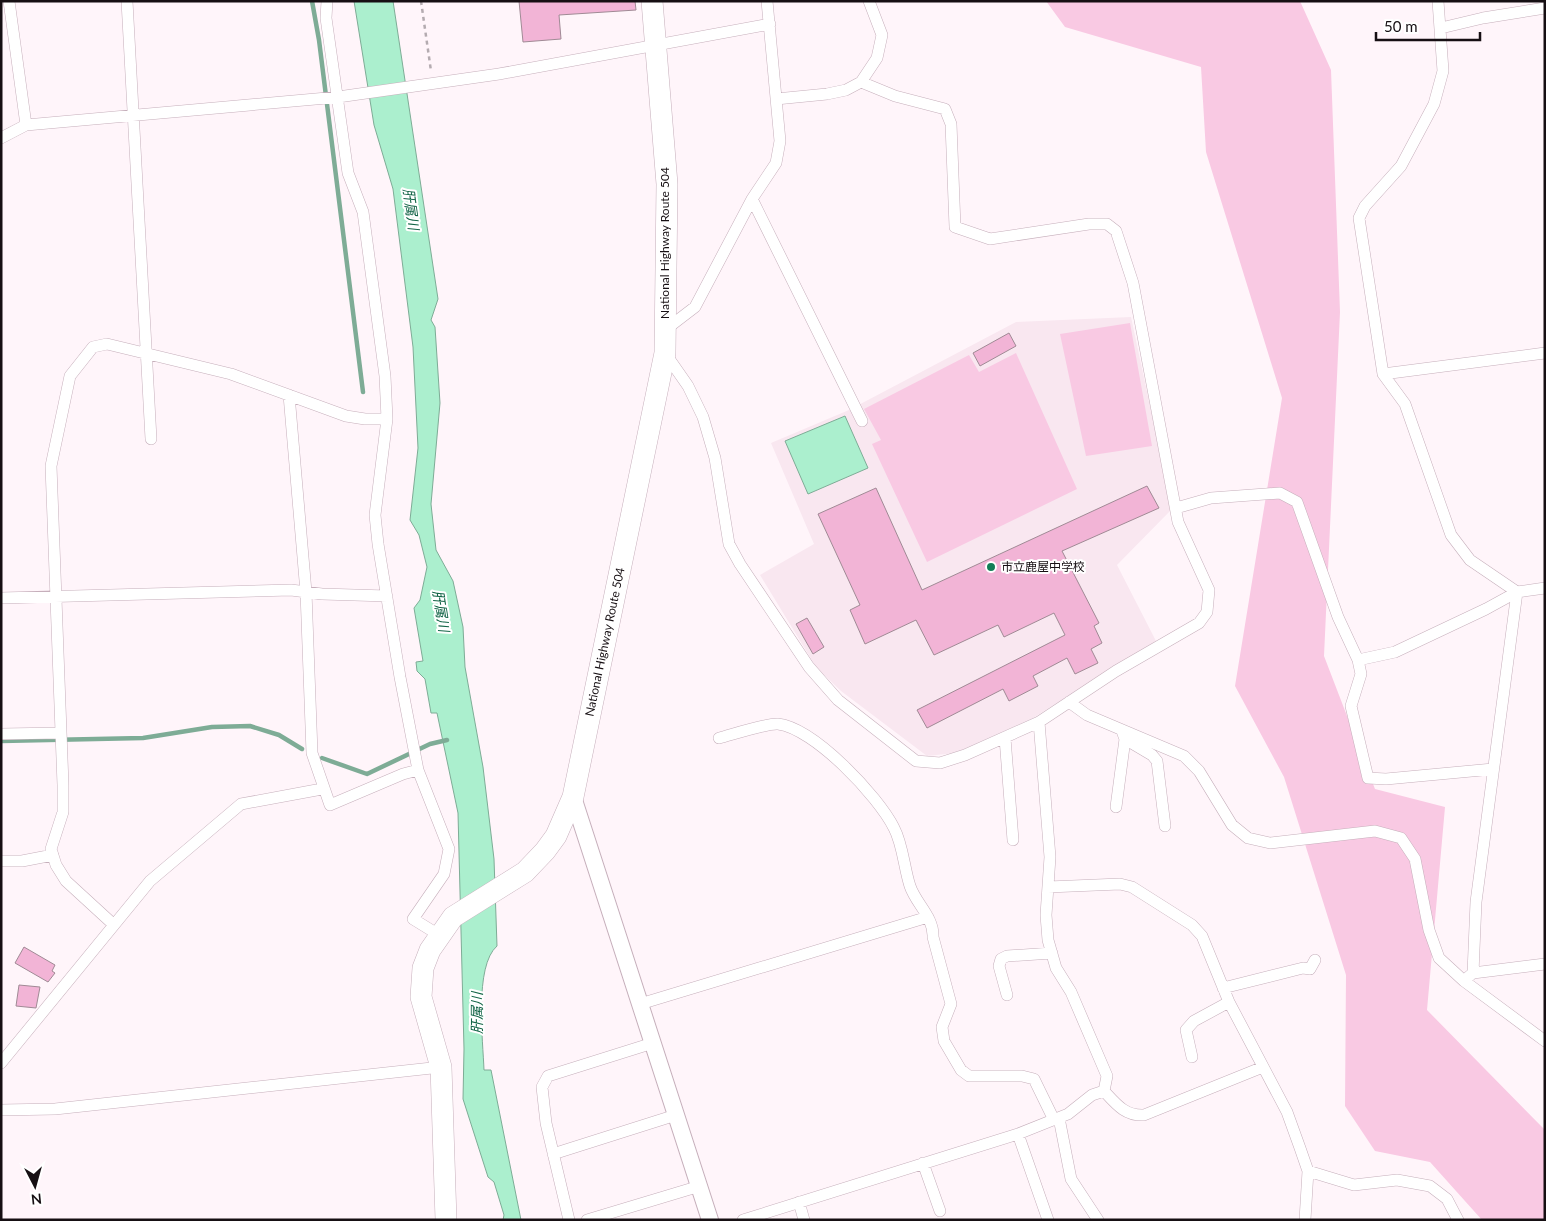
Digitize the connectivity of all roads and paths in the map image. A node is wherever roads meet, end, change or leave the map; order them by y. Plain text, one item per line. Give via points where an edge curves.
1 (9, 1) edge
2 (126, 1) edge
3 (327, 1) edge
4 (421, 1) edge
5 (652, 1) edge
6 (768, 1) edge
7 (869, 1) edge
8 (1438, 1) edge
9 (1545, 8) edge
10 (770, 24) junction
11 (1441, 28) junction
12 (655, 46) junction
13 (861, 82) junction
14 (429, 83) junction
15 (338, 96) junction
16 (776, 99) junction
17 (132, 116) junction
18 (26, 125) junction
19 (1, 138) edge
20 (752, 199) junction
21 (665, 330) junction
22 (665, 353) junction
23 (1545, 353) edge
24 (146, 355) junction
25 (1384, 374) junction
26 (289, 395) junction
27 (386, 419) junction
28 (862, 421) dead end
29 (151, 439) dead end
30 (1176, 508) junction
31 (1545, 588) edge
32 (306, 592) junction
33 (1517, 592) junction
34 (387, 596) junction
35 (56, 597) junction
36 (1, 598) edge
37 (1358, 660) junction
38 (1068, 702) junction
39 (1039, 722) junction
40 (61, 733) junction
41 (1, 734) edge
42 (1123, 735) junction
43 (719, 738) dead end
44 (1005, 738) junction
45 (1492, 769) junction
46 (418, 770) junction
47 (322, 789) junction
48 (572, 797) junction
49 (1116, 807) dead end
50 (1165, 826) dead end
51 (1014, 840) dead end
52 (53, 856) junction
53 (1, 861) edge
54 (1048, 887) junction
55 (928, 917) junction
56 (114, 925) junction
57 (439, 935) junction
58 (1052, 953) junction
59 (1315, 960) dead end
60 (1545, 964) edge
61 (1468, 977) junction
62 (1223, 988) junction
63 (1007, 995) dead end
64 (1229, 1002) junction
65 (640, 1004) junction
66 (1545, 1041) edge
67 (653, 1043) junction
68 (1192, 1057) dead end
69 (1, 1063) edge
70 (441, 1067) junction
71 (1263, 1067) junction
72 (1104, 1091) junction
73 (1, 1110) edge
74 (676, 1115) junction
75 (1056, 1119) junction
76 (1018, 1134) junction
77 (553, 1154) junction
78 (923, 1163) junction
79 (1308, 1171) junction
80 (700, 1186) junction
81 (799, 1202) junction
82 (940, 1211) dead end
83 (446, 1220) edge
84 (569, 1220) edge
85 (587, 1220) edge
86 (710, 1220) edge
87 (743, 1220) edge
88 (804, 1220) edge
89 (1048, 1220) edge
90 (1098, 1220) edge
91 (1306, 1220) edge
92 (1458, 1220) edge

1 - 18 street
2 - 17 street
3 - 15 street via 326,18
4 - 14 path
5 - 12 highway, National Highway Route 504
6 - 10 street
7 - 13 street via 882,35 876,58
8 - 11 street
9 - 11 street
10 - 12 street
10 - 16 street
11 - 25 street via 1443,71 1434,104 1401,166 1365,206 1359,218
12 - 14 street
12 - 21 highway, National Highway Route 504 via 667,184
13 - 16 street via 846,90 827,94
13 - 30 street via 895,96 945,108 951,124 955,227 990,240 1089,224 1107,224 1116,231 1133,282
14 - 15 street
15 - 17 street
15 - 27 street via 348,173 363,212 385,376
16 - 20 street via 780,141 776,163
17 - 18 street
17 - 24 street
18 - 19 street
20 - 21 street via 695,307
20 - 28 street
21 - 22 highway, National Highway Route 504
22 - 44 street via 688,386 703,417 715,458 729,544 792,644 826,687 916,761 940,763
22 - 48 highway, National Highway Route 504
23 - 25 street
24 - 26 street via 231,374
24 - 29 street
24 - 35 street via 107,344 93,347 70,376 51,466
25 - 33 street via 1405,404 1451,535 1470,560
26 - 27 street via 346,416
26 - 32 street
27 - 34 street via 375,515
30 - 37 street via 1211,498 1280,493 1297,502 1338,617
30 - 38 street via 1178,522 1209,590 1208,612 1199,623
31 - 33 street
32 - 34 street
32 - 35 street
32 - 47 street via 312,753
33 - 37 street via 1395,652
33 - 45 street
34 - 46 street
35 - 36 street
35 - 40 street
37 - 45 street via 1361,674 1351,706 1368,778
38 - 39 street
38 - 42 street
39 - 44 street
39 - 54 street via 1050,857
40 - 41 street
40 - 52 street via 63,812 51,848
42 - 49 street
42 - 50 street via 1157,761
42 - 61 street via 1184,756 1199,772 1232,825 1248,838 1270,844 1375,832 1401,838 1416,859 1429,930 1439,958
43 - 55 street via 777,724 828,750 873,797 895,828 910,888
44 - 51 street
45 - 61 street
46 - 47 street via 330,804
46 - 57 street via 448,849 444,874 413,919
47 - 56 street via 241,804 150,881
48 - 57 highway, National Highway Route 504 via 556,836 526,872 453,917
48 - 65 street
52 - 53 street
52 - 56 street via 66,881
54 - 58 street via 1046,915
54 - 62 street via 1120,884 1132,887 1192,924 1202,936
55 - 65 street
55 - 75 street via 934,927 933,936 951,1004 942,1027 944,1041 960,1070 969,1076 1034,1079
56 - 69 street
57 - 70 highway, National Highway Route 504 via 423,968 421,997
58 - 63 street via 1001,959 999,966
58 - 72 street via 1107,1076
59 - 62 street via 1310,969
60 - 61 street
61 - 66 street
62 - 64 street
64 - 68 street via 1194,1021 1186,1030
64 - 71 street
65 - 67 street
67 - 74 street
67 - 77 street via 548,1076 542,1087
70 - 73 street via 55,1109
70 - 83 highway, National Highway Route 504
71 - 72 street via 1144,1115 1133,1116 1123,1111
71 - 79 street via 1287,1112
72 - 75 street via 1092,1095
74 - 77 street
74 - 80 street
75 - 76 street
75 - 90 street via 1071,1179
76 - 78 street
76 - 89 street
77 - 84 street
78 - 81 street
78 - 82 street
79 - 91 street
79 - 92 street via 1354,1185 1397,1180 1430,1186 1446,1199
80 - 85 street
80 - 86 street
81 - 87 street
81 - 88 street

